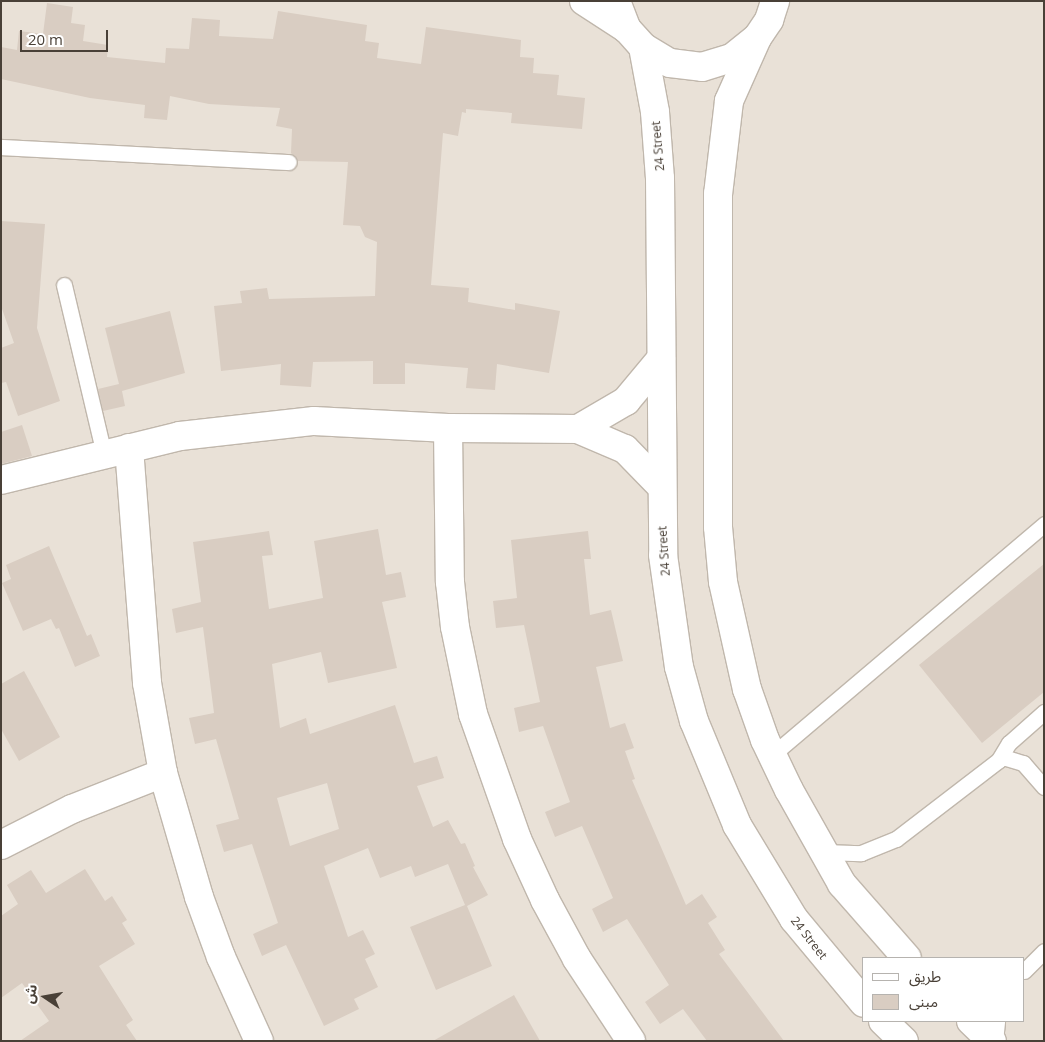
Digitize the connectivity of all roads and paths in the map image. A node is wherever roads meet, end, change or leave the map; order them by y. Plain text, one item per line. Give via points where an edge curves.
1 (584, 1) edge
2 (616, 1) edge
3 (775, 1) edge
4 (635, 38) junction
5 (757, 38) junction
6 (1, 147) edge
7 (289, 162) dead end
8 (64, 285) dead end
9 (661, 359) junction
10 (448, 428) junction
11 (578, 429) junction
12 (117, 451) junction
13 (1, 480) edge
14 (661, 486) junction
15 (1044, 524) edge
16 (1044, 712) edge
17 (772, 755) junction
18 (998, 761) junction
19 (163, 774) junction
20 (1044, 787) edge
21 (1, 845) edge
22 (823, 852) junction
23 (1044, 951) edge
24 (905, 957) edge
25 (1025, 970) edge
26 (862, 1001) edge
27 (884, 1022) edge
28 (972, 1022) edge
29 (997, 1022) edge
30 (259, 1041) edge
31 (631, 1041) edge
32 (904, 1041) edge
33 (994, 1041) edge

1 - 4 street
2 - 4 street, 24 Street
3 - 5 street via 769,20
4 - 5 street via 670,63 702,67 732,58
4 - 9 street, 24 Street via 654,112 660,178
5 - 17 street via 729,101 721,160 717,226 718,527 732,636 747,689
6 - 7 lane
8 - 12 lane
9 - 11 street via 626,401
9 - 14 street, 24 Street
10 - 11 street
10 - 12 street via 314,421 232,428
10 - 31 street via 450,582 473,714 517,839 545,900 576,959
11 - 14 street via 625,449
12 - 13 street
12 - 19 street via 146,674
14 - 26 street, 24 Street via 669,611 679,667 714,774 763,873 816,948
15 - 17 lane
16 - 18 lane via 1009,743
17 - 22 street
18 - 20 lane via 1003,757 1017,759
18 - 22 lane via 896,839 861,853
19 - 21 street via 72,809
19 - 30 street via 199,897 221,957
22 - 24 street via 865,914
23 - 25 lane
27 - 32 street
28 - 33 street
29 - 33 lane

